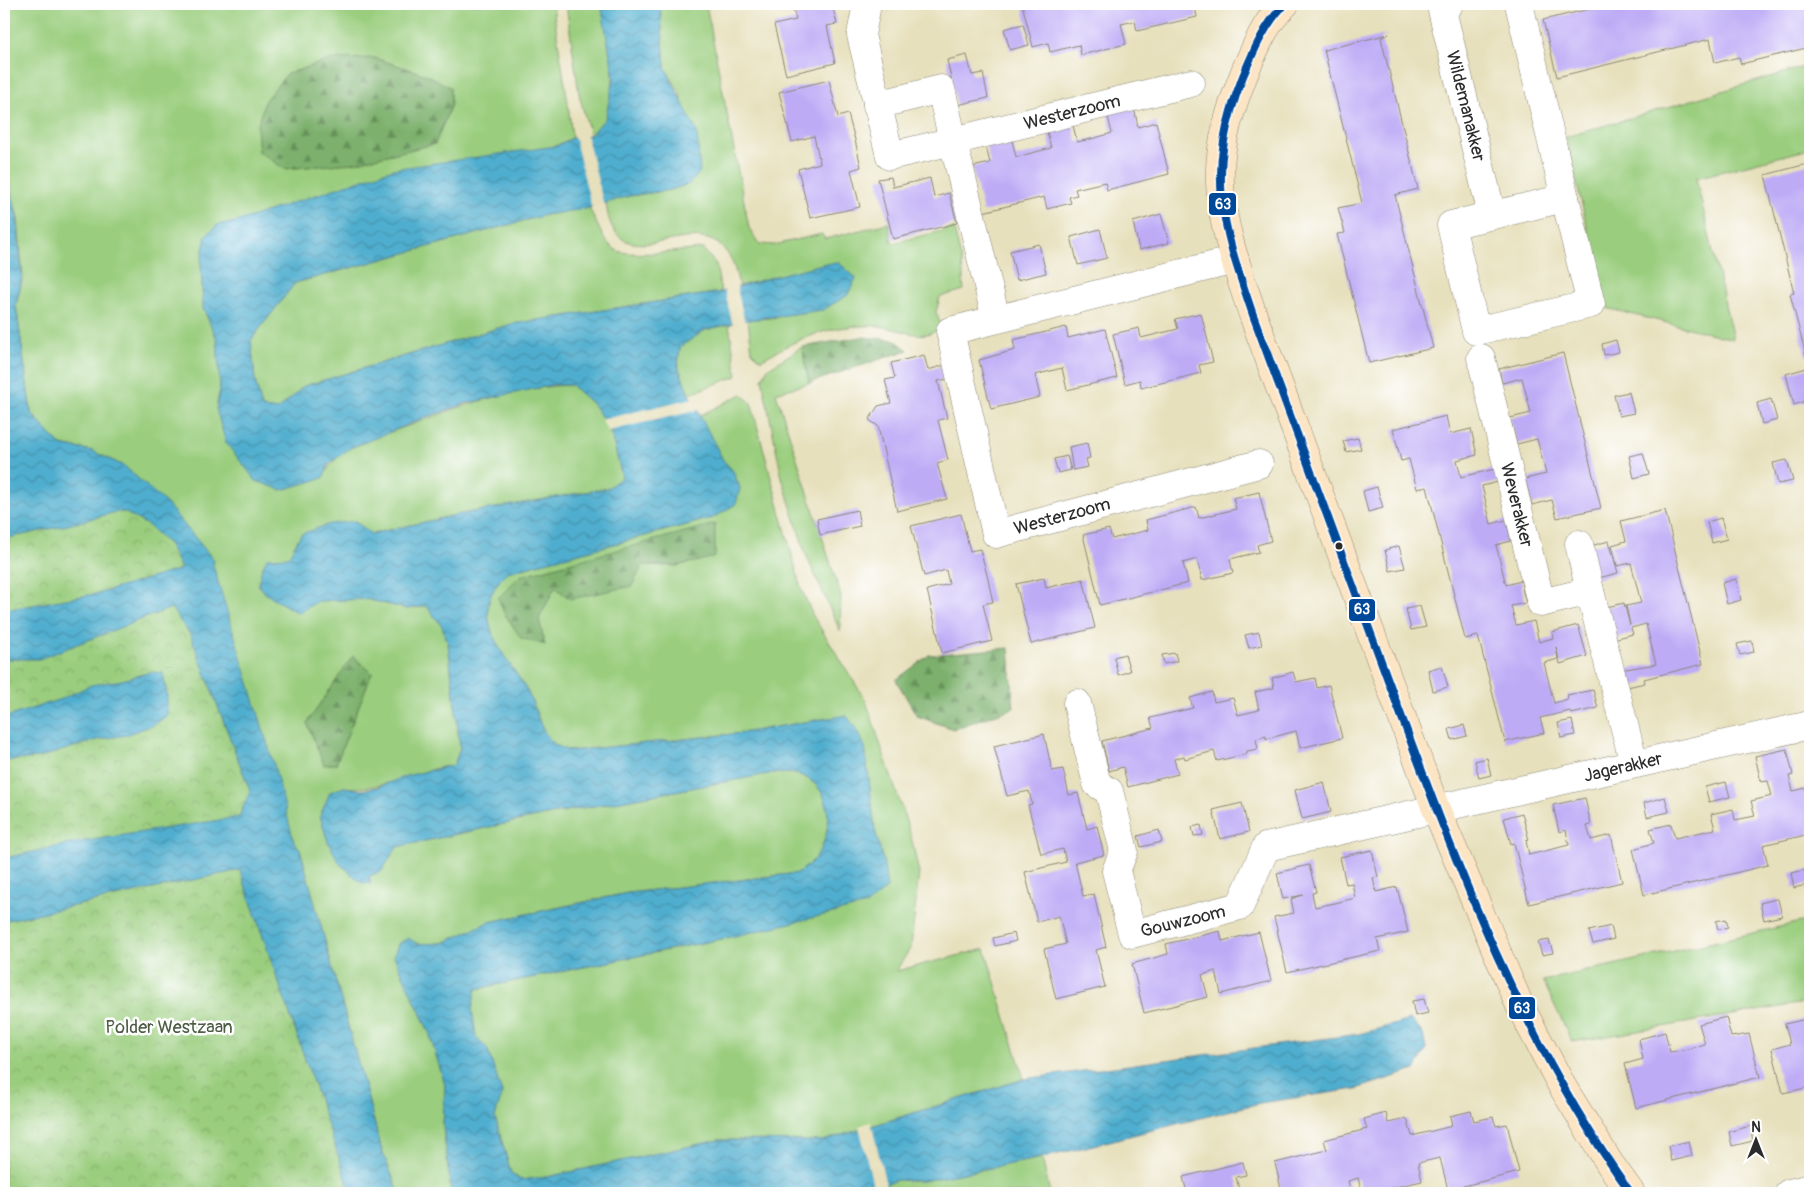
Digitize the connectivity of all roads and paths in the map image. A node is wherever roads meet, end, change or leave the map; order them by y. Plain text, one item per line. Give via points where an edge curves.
1 (867, 4) edge
2 (1449, 4) edge
3 (1519, 4) edge
4 (1278, 6) edge
5 (1191, 83) dead end
6 (877, 105) junction
7 (953, 141) junction
8 (1565, 198) junction
9 (1492, 215) junction
10 (1235, 260) junction
11 (996, 319) junction
12 (1481, 358) dead end
13 (1259, 464) dead end
14 (1579, 544) dead end
15 (1590, 591) junction
16 (1076, 703) dead end
17 (1810, 725) edge
18 (1634, 764) junction
19 (1436, 809) junction
20 (1810, 1188) edge
21 (1632, 1193) edge
22 (1789, 1193) edge

1 - 6 street, Westerzoom via 861,36
2 - 9 street, Wildemanakker via 1441,6
3 - 8 street
4 - 10 street via 1258,40 1236,94 1223,144 1220,183
5 - 7 street, Westerzoom
6 - 7 street, Westerzoom via 890,156
6 - 7 street via 940,89
7 - 11 street
8 - 9 street
8 - 9 street via 1591,304 1476,331 1451,225
10 - 11 street, Westerzoom
10 - 19 street
11 - 13 street, Westerzoom via 950,331 996,534
12 - 15 street, Weverakker via 1541,603
14 - 15 street
15 - 18 street
16 - 19 street, Gouwzoom via 1097,784 1110,791 1124,851 1116,871 1132,934 1240,906 1266,848
17 - 18 street, Jagerakker
18 - 19 street, Jagerakker
19 - 21 street via 1520,1006 1562,1086 1610,1164
20 - 22 street

